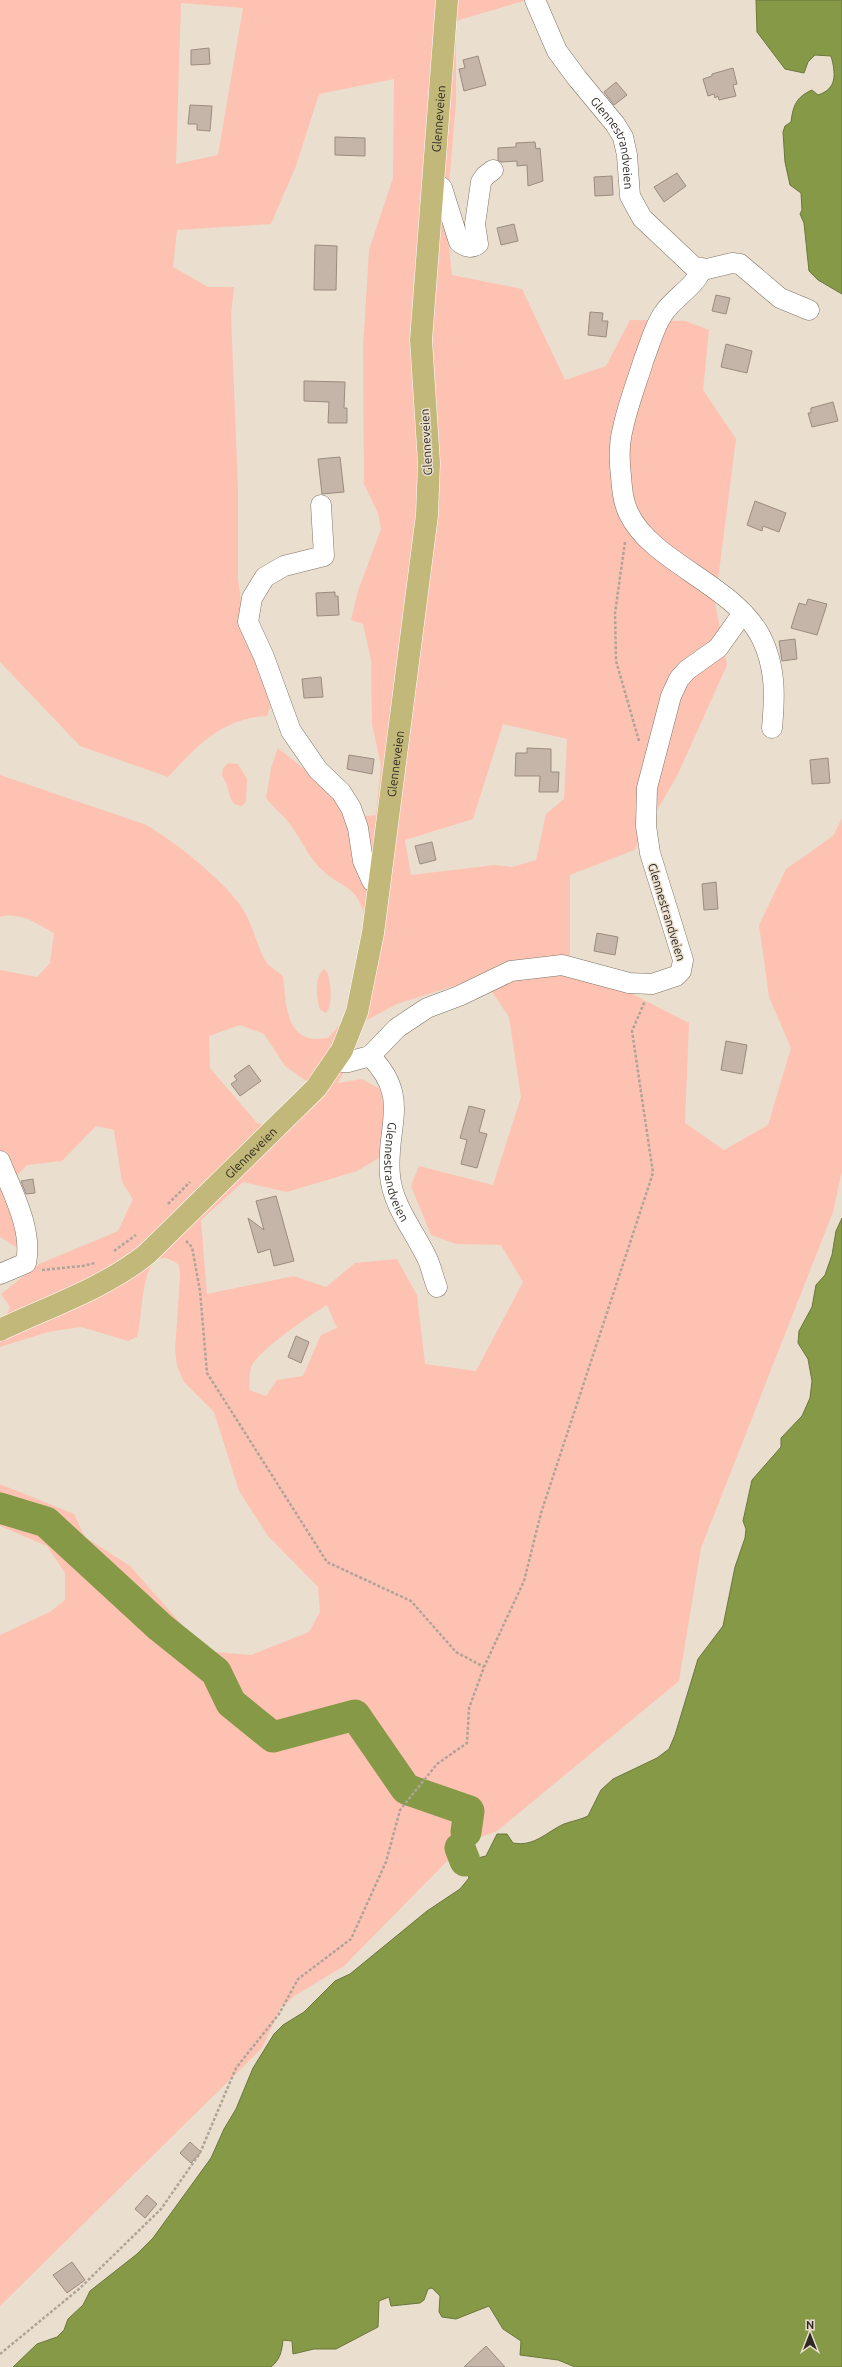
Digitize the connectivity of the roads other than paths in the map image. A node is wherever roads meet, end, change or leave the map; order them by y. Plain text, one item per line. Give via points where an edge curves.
1 (447, 0) edge
2 (535, 0) edge
3 (493, 170) dead end
4 (433, 180) junction
5 (702, 269) junction
6 (809, 310) dead end
7 (321, 506) dead end
8 (743, 613) junction
9 (772, 728) dead end
10 (379, 882) junction
11 (370, 1056) junction
12 (335, 1062) junction
13 (0, 1161) edge
14 (0, 1274) edge
15 (437, 1287) dead end
16 (0, 1330) edge

1 - 4 main road, Glenneveien
2 - 5 street, Glennestrandveien via 557,51 623,137 630,196 636,211 690,264
3 - 4 street via 481,182 475,224 479,240 474,247 465,247 459,242 442,188
4 - 10 main road, Glenneveien via 421,340 429,463 426,515
5 - 6 street via 732,263 740,264 780,298
5 - 8 street via 695,282 668,308 656,325 622,430 622,488 629,515 649,539
7 - 10 street via 324,556 284,566 265,577 252,598 248,622 264,656 291,731 318,770 341,792 351,808 358,828 363,861 372,881
8 - 9 street via 760,637 773,671 775,694
8 - 11 street, Glennestrandveien via 718,648 687,670 679,679 671,696 649,776 645,806 650,853 683,966 676,976 652,984 629,983 562,965 518,969 426,1008 397,1028
10 - 12 main road, Glenneveien via 373,933 360,999 348,1036
11 - 12 street via 348,1062
11 - 15 street, Glennestrandveien via 384,1070 393,1089 394,1118 390,1175 392,1191 401,1213 426,1256
12 - 16 main road, Glenneveien via 302,1102 168,1218 147,1254 116,1276
13 - 14 street via 25,1231 28,1253 26,1263

